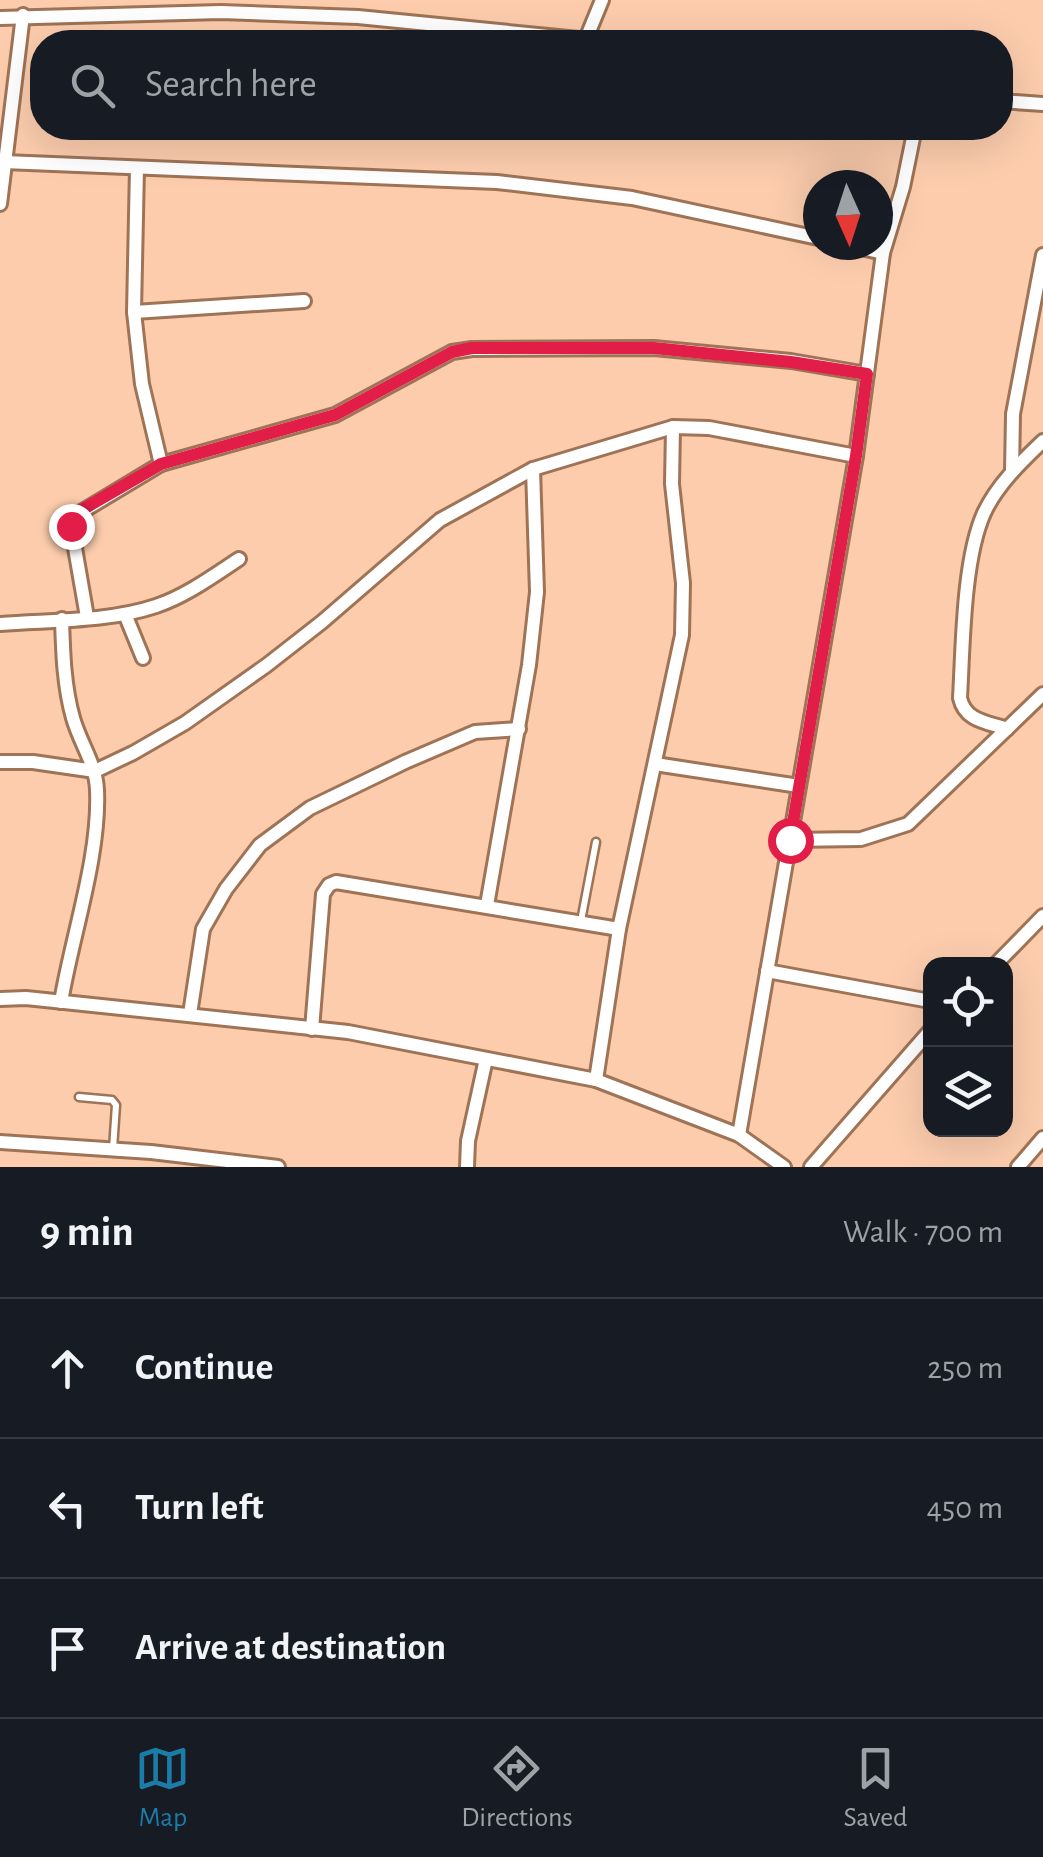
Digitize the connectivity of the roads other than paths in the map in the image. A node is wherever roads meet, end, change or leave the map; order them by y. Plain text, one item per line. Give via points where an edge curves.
1 (360, 0) edge
2 (602, 0) edge
3 (222, 6) edge
4 (23, 14) junction
5 (358, 17) junction
6 (0, 18) edge
7 (499, 30) edge
8 (589, 30) edge
9 (1013, 103) edge
10 (1043, 104) edge
11 (912, 140) edge
12 (4, 162) junction
13 (137, 168) junction
14 (0, 204) edge
15 (893, 218) edge
16 (803, 235) edge
17 (1043, 255) edge
18 (882, 260) edge
19 (304, 301) dead end
20 (134, 312) junction
21 (867, 374) junction
22 (673, 427) junction
23 (1043, 441) edge
24 (856, 456) junction
25 (161, 464) junction
26 (533, 469) junction
27 (1012, 472) junction
28 (239, 559) dead end
29 (125, 614) junction
30 (87, 617) junction
31 (62, 620) junction
32 (0, 624) edge
33 (144, 658) dead end
34 (1043, 694) edge
35 (519, 729) junction
36 (1008, 729) junction
37 (0, 762) edge
38 (656, 764) junction
39 (95, 771) junction
40 (799, 786) junction
41 (790, 840) junction
42 (596, 842) dead end
43 (487, 906) junction
44 (1043, 916) edge
45 (580, 922) junction
46 (620, 928) junction
47 (1003, 957) edge
48 (767, 971) junction
49 (0, 999) edge
50 (923, 999) edge
51 (61, 1002) junction
52 (190, 1014) junction
53 (312, 1028) junction
54 (923, 1038) edge
55 (486, 1059) junction
56 (596, 1080) junction
57 (79, 1098) dead end
58 (739, 1134) junction
59 (1043, 1138) edge
60 (0, 1142) edge
61 (113, 1150) junction
62 (177, 1161) edge
63 (278, 1167) edge
64 (468, 1167) edge
65 (784, 1167) edge
66 (811, 1167) edge
67 (1018, 1167) edge

1 - 5 street
2 - 8 street
3 - 4 street
3 - 5 street
4 - 6 street
4 - 12 street
5 - 7 street
9 - 10 street
11 - 15 street
12 - 13 street
12 - 14 street
13 - 16 street via 496,182 632,198
13 - 20 street
17 - 27 street via 1012,414
18 - 21 street
19 - 20 street
20 - 25 street
21 - 24 street
21 - 25 street via 654,348 472,348 452,352 335,415
22 - 24 street
22 - 26 street
22 - 38 street via 682,635
23 - 27 street
24 - 40 street
25 - 30 street via 73,518
26 - 35 street via 536,592
26 - 39 street via 440,520 322,622 185,723
27 - 36 street via 978,532 960,698 972,718
28 - 29 street via 189,591
29 - 30 street
29 - 33 street
30 - 31 street
31 - 32 street
31 - 39 street via 74,721
34 - 36 street
35 - 43 street
35 - 52 street via 475,732 406,762 310,808 260,845 203,929
36 - 41 street via 908,824 861,838
37 - 39 street
38 - 40 street
38 - 46 street
39 - 51 street via 94,840
40 - 41 street
41 - 48 street
42 - 45 lane
43 - 45 street
43 - 53 street via 329,884
44 - 47 street
45 - 46 street
46 - 56 street
48 - 50 street
48 - 58 street
49 - 51 street
51 - 52 street
52 - 53 street
53 - 55 street
54 - 66 street
55 - 56 street
55 - 64 street
56 - 58 street
57 - 61 lane via 116,1105
58 - 65 street
59 - 67 street
60 - 61 street
61 - 62 street
62 - 63 street

